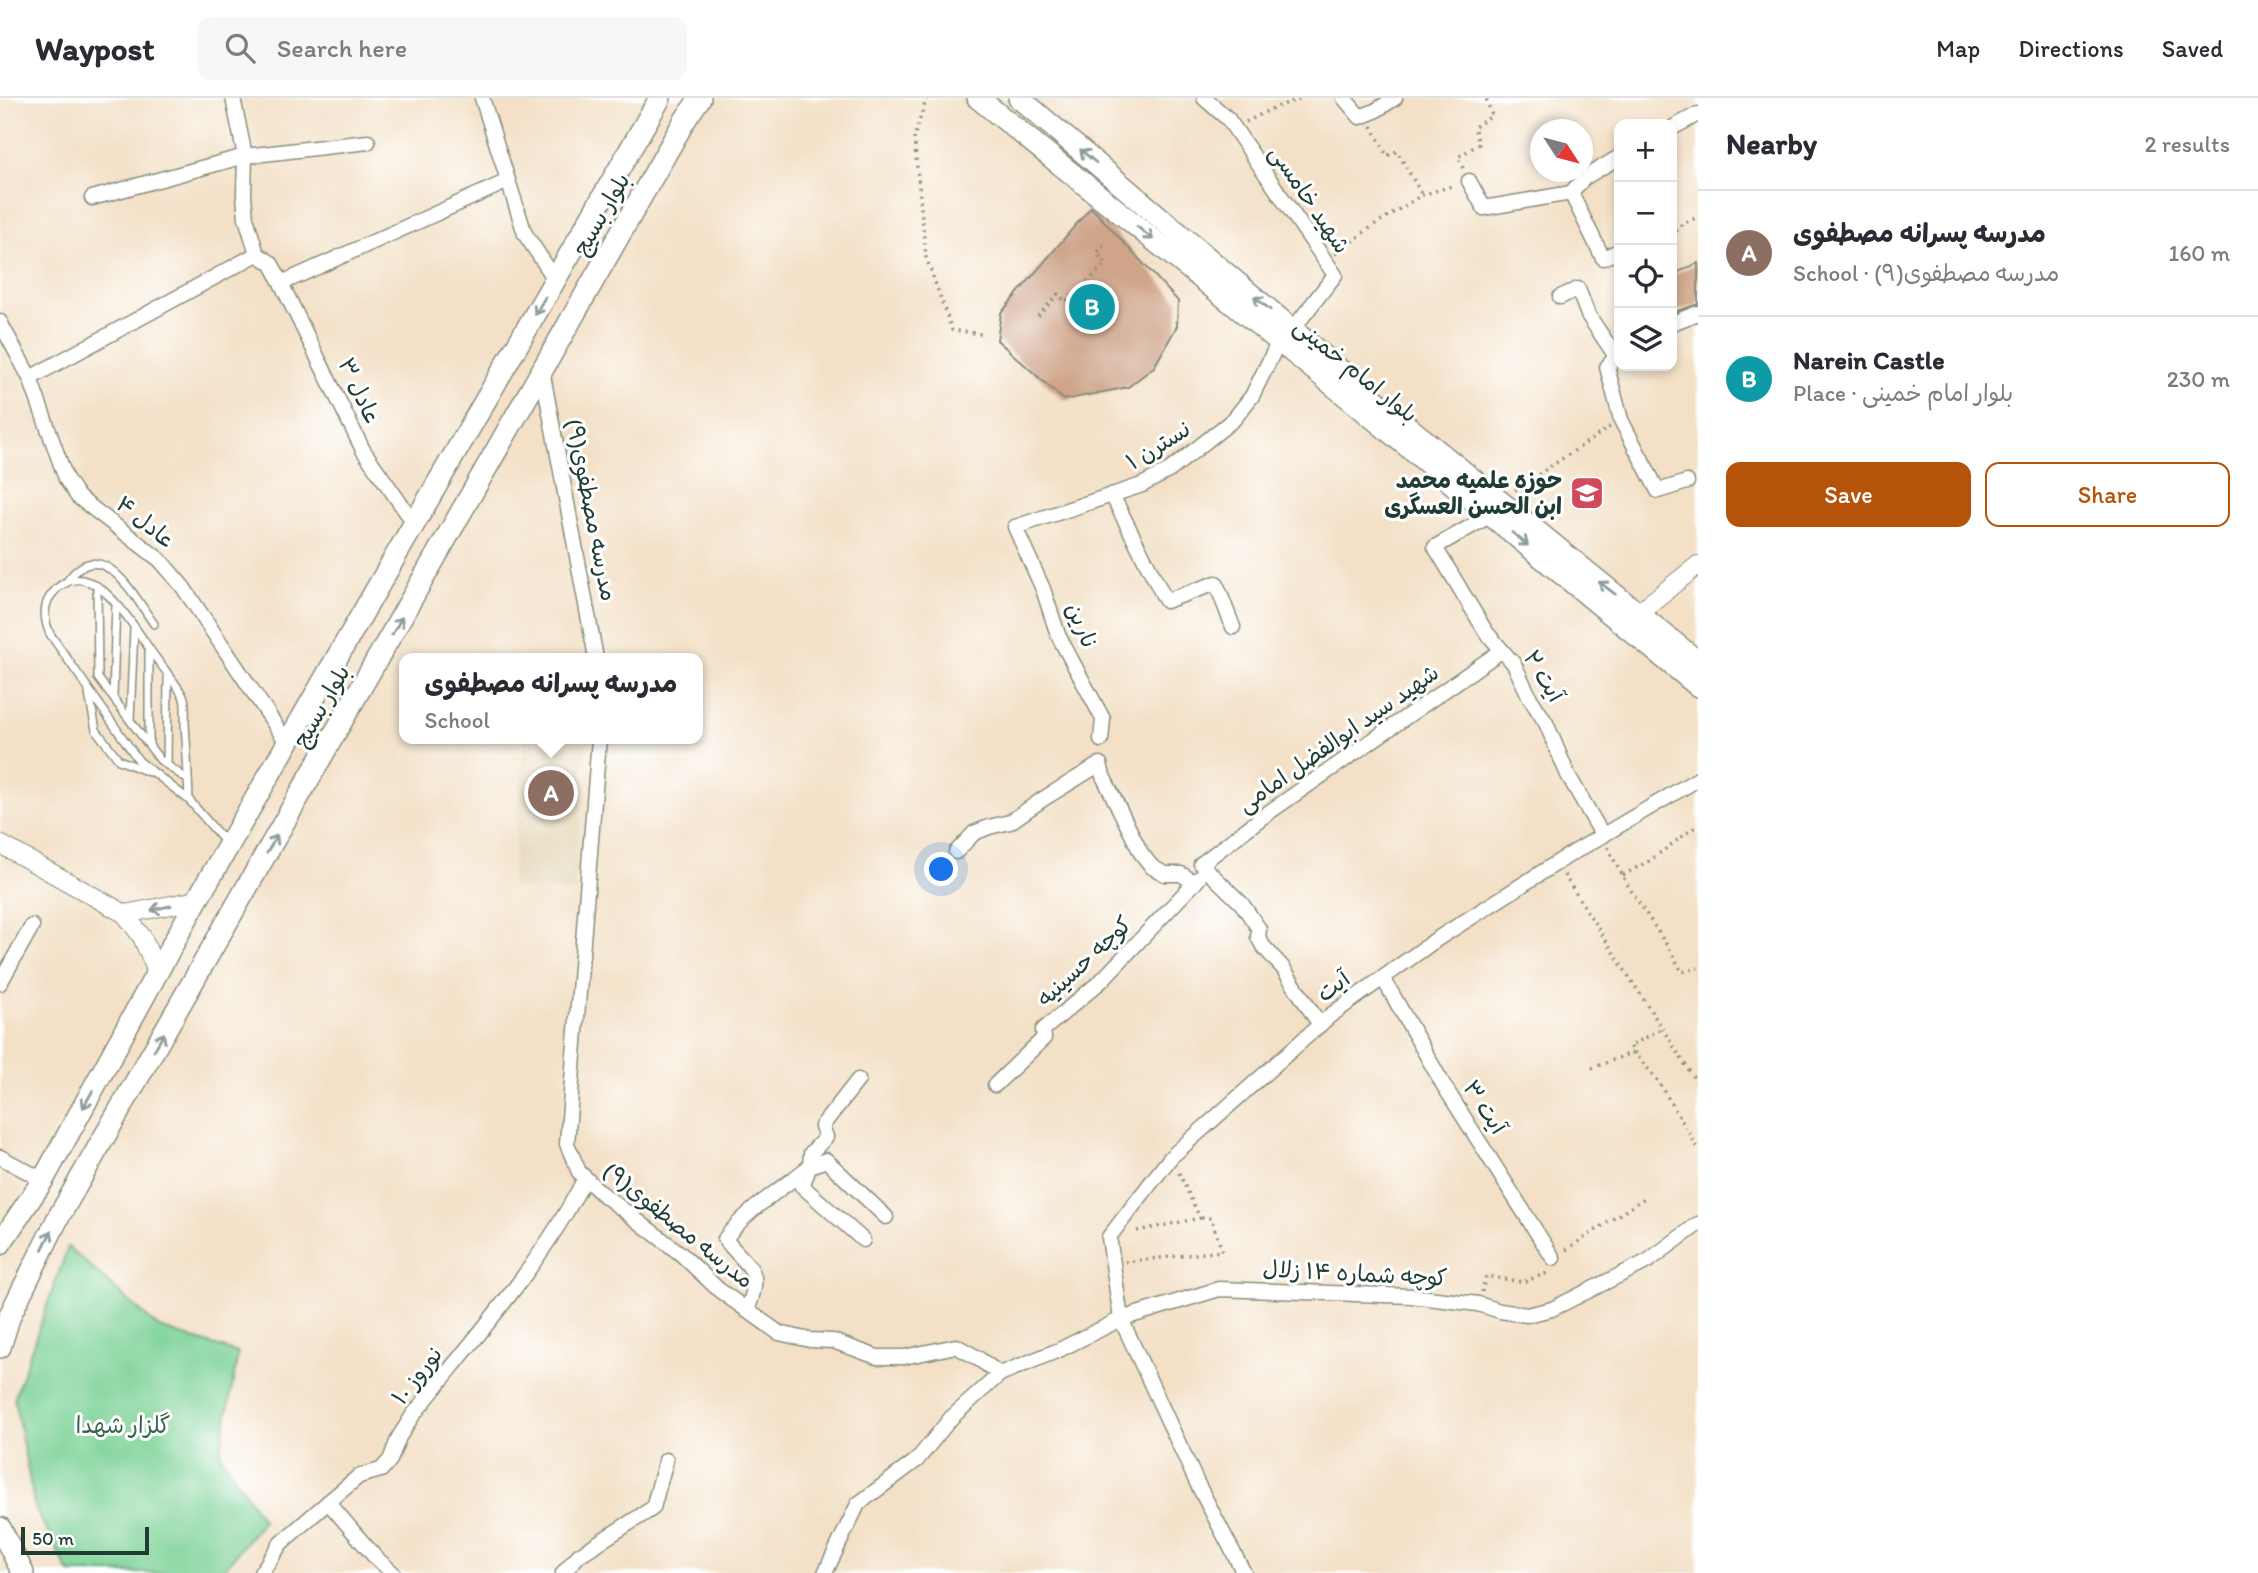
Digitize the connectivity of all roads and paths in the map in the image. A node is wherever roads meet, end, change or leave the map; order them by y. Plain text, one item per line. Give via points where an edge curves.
1 (233, 98) edge
2 (482, 98) edge
3 (700, 98) edge
4 (928, 98) edge
5 (978, 98) edge
6 (1019, 98) edge
7 (1302, 98) edge
8 (1343, 98) edge
9 (1395, 98) edge
10 (1486, 98) edge
11 (659, 99) edge
12 (1208, 100) edge
13 (1366, 114) junction
14 (1698, 114) edge
15 (685, 120) junction
16 (1677, 125) edge
17 (1234, 128) junction
18 (368, 142) dead end
19 (245, 156) junction
20 (1614, 160) edge
21 (508, 181) junction
22 (1469, 181) junction
23 (1571, 193) junction
24 (1422, 195) junction
25 (92, 198) dead end
26 (1698, 217) edge
27 (1677, 230) edge
28 (1105, 244) dead end
29 (1614, 253) edge
30 (257, 254) junction
31 (1325, 261) junction
32 (276, 273) junction
33 (555, 279) junction
34 (1560, 297) dead end
35 (1698, 313) edge
36 (1038, 316) dead end
37 (1677, 319) edge
38 (0, 322) edge
39 (981, 334) dead end
40 (1286, 335) junction
41 (1614, 350) edge
42 (1614, 358) edge
43 (542, 370) junction
44 (30, 378) junction
45 (1621, 420) junction
46 (1687, 482) dead end
47 (1111, 495) junction
48 (1495, 508) junction
49 (414, 523) junction
50 (1015, 527) joint
51 (1698, 565) edge
52 (66, 583) junction
53 (97, 586) junction
54 (116, 602) junction
55 (1632, 619) junction
56 (154, 624) dead end
57 (1233, 626) dead end
58 (134, 628) junction
59 (149, 649) junction
60 (1502, 651) junction
61 (595, 653) edge
62 (1698, 662) edge
63 (168, 676) junction
64 (1698, 686) edge
65 (88, 690) junction
66 (113, 698) junction
67 (130, 720) junction
68 (1101, 740) dead end
69 (288, 744) junction
70 (599, 744) edge
71 (149, 745) junction
72 (167, 765) junction
73 (159, 776) junction
74 (1698, 779) edge
75 (188, 780) junction
76 (189, 800) junction
77 (1698, 825) edge
78 (1603, 836) junction
79 (0, 844) edge
80 (229, 846) junction
81 (956, 852) dead end
82 (1556, 863) junction
83 (1204, 867) junction
84 (1623, 875) junction
85 (1195, 883) junction
86 (197, 900) junction
87 (125, 914) junction
88 (32, 926) dead end
89 (1698, 968) edge
90 (158, 974) junction
91 (1383, 978) junction
92 (0, 983) edge
93 (1320, 1025) junction
94 (1661, 1029) junction
95 (1634, 1052) junction
96 (1592, 1069) dead end
97 (858, 1080) dead end
98 (995, 1085) dead end
99 (1698, 1089) edge
100 (1698, 1148) edge
101 (0, 1157) edge
102 (1171, 1157) junction
103 (810, 1166) junction
104 (585, 1178) junction
105 (43, 1180) junction
106 (886, 1217) dead end
107 (1200, 1218) junction
108 (1698, 1224) edge
109 (1137, 1231) dead end
110 (863, 1240) dead end
111 (0, 1244) edge
112 (1553, 1258) dead end
113 (1113, 1263) junction
114 (26, 1283) junction
115 (0, 1289) edge
116 (747, 1311) junction
117 (1121, 1319) junction
118 (0, 1347) edge
119 (1000, 1374) junction
120 (666, 1460) dead end
121 (328, 1502) junction
122 (0, 1528) edge
123 (23, 1573) edge
124 (261, 1573) edge
125 (393, 1573) edge
126 (563, 1573) edge
127 (825, 1573) edge
128 (1244, 1573) edge

1 - 19 street
2 - 21 street
3 - 15 main road, بلوار بسیج
4 - 39 path via 914,137 926,257 952,330
5 -> 40 main road, بلوار امام خمینی
40 -> 6 main road, بلوار امام خمینی
7 - 17 path
8 - 13 street via 1360,117
9 - 13 street
10 - 22 path via 1492,116 1474,127 1479,144 1458,157
11 - 15 main road via 672,98 683,106
11 - 33 main road, بلوار بسیج
12 - 17 street, شهید خامسی
13 - 24 path via 1387,156 1397,151
14 - 16 street
15 - 43 main road, بلوار بسیج
17 - 31 street, شهید خامسی
18 - 19 street
19 - 25 street
19 - 30 street via 246,218
20 - 23 street via 1584,178
21 - 32 street via 282,283
21 - 33 street via 525,234
22 - 23 street via 1484,208
22 - 24 path
23 - 29 street via 1603,258
24 - 31 path
26 - 27 path
28 - 36 path via 1097,253 1106,264 1066,302 1058,294
30 - 32 street, عادل ۳ via 271,263
30 - 44 street
31 - 40 street, شهید خامسی via 1335,275
32 - 49 street, عادل ۳ via 363,450
33 -> 49 main road, بلوار بسیج
34 - 41 street via 1578,289 1588,315
35 - 37 street
38 - 44 street, عادل ۴
40 - 47 street, نسترن ۱ via 1234,419 1170,470
40 - 48 main road, بلوار امام خمینی
42 - 45 street via 1607,367
43 - 61 street, مدرسه مصطفوی(۹)
114 -> 43 main road, بلوار بسیج via 58,1218
44 - 69 street, عادل ۴ via 66,479 78,497 160,560 183,587
45 - 46 street via 1658,491
45 - 48 path
47 - 50 street, نسترن ۱
47 - 57 street via 1166,601 1216,583
48 - 55 main road, بلوار امام خمینی
48 - 60 street, آیت ۲ via 1435,547
49 - 69 main road, بلوار بسیج
50 - 68 street, نارین via 1058,635 1103,719
51 - 55 street
52 - 53 lane via 90,581
52 - 56 lane via 72,573 102,564 120,576
52 - 65 lane via 48,599 45,622
53 - 54 lane
53 - 66 lane via 98,678
54 - 58 lane
54 - 66 lane
55 - 62 main road, بلوار امام خمینی
55 - 64 main road, بلوار امام خمینی
58 - 59 lane
58 - 67 lane
59 - 63 lane
59 - 71 lane
60 - 78 street, آیت ۲ via 1514,664
60 - 83 street, شهید سید ابوالفضل امامی via 1265,815
63 - 72 lane
63 - 75 lane via 184,697
65 - 73 lane via 139,761
65 - 73 lane via 96,730 119,760
66 - 67 lane
67 - 71 lane
69 - 80 main road, بلوار بسیج
70 - 104 street, مدرسه مصطفوی(۹) via 567,1144
71 - 72 lane
72 - 75 lane
73 - 76 lane
74 - 78 street, آیت
75 - 76 lane
76 - 80 lane
77 - 84 path
78 - 82 street, آیت
78 - 84 path
79 - 87 street
80 - 86 main road, بلوار بسیج
81 - 85 street via 974,833 1010,822 1100,764 1141,853 1152,867 1166,874 1181,874
82 - 91 street, آیت
82 - 94 path
83 - 85 street, کوچه حسینیه
83 - 93 street via 1242,904 1259,929 1258,937
84 - 89 path via 1682,972
85 - 98 street, کوچه حسینیه via 1101,981 1044,1030 1044,1038
86 -> 87 street
86 - 90 main road, بلوار بسیج
87 - 90 street via 142,937
88 - 92 street
90 -> 105 main road, بلوار بسیج
91 - 93 street, آیت
91 - 112 street, آیت ۳ via 1444,1086
93 - 102 street, آیت
94 - 95 path via 1630,1045
94 - 99 path
95 - 96 path
95 - 100 path via 1658,1081
97 - 103 street via 822,1126 826,1137 811,1153
101 - 105 street
102 - 107 path
102 - 113 street, آیت via 1109,1237
103 - 106 street via 826,1160
103 - 110 street via 802,1186
103 - 116 street via 725,1239 756,1277
104 - 116 street, مدرسه مصطفوی(۹)
104 - 121 street, نوروز ۱۰ via 566,1215 523,1277 413,1415 390,1460 381,1470 359,1476
105 - 111 main road, بلوار بسیج
107 - 109 path
107 - 113 path via 1211,1218 1222,1251
108 - 117 street, کوچه شماره ۱۴ زلال via 1648,1261 1552,1309 1527,1314 1411,1296 1219,1289
113 - 117 street, آیت
114 - 115 main road via 13,1290
114 - 118 main road, بلوار بسیج
116 - 119 street, مدرسه مصطفوی(۹) via 779,1333 833,1341 877,1357 904,1357 956,1346
117 - 119 street, کوچه شماره ۱۴ زلال
117 - 128 street, آیت
119 - 127 street, کوچه شماره ۱۴ زلال via 951,1418 917,1460 858,1504
120 - 126 street via 653,1508 579,1555
121 - 124 street, نوروز ۱۰ via 281,1543
121 - 125 street
122 - 123 main road

